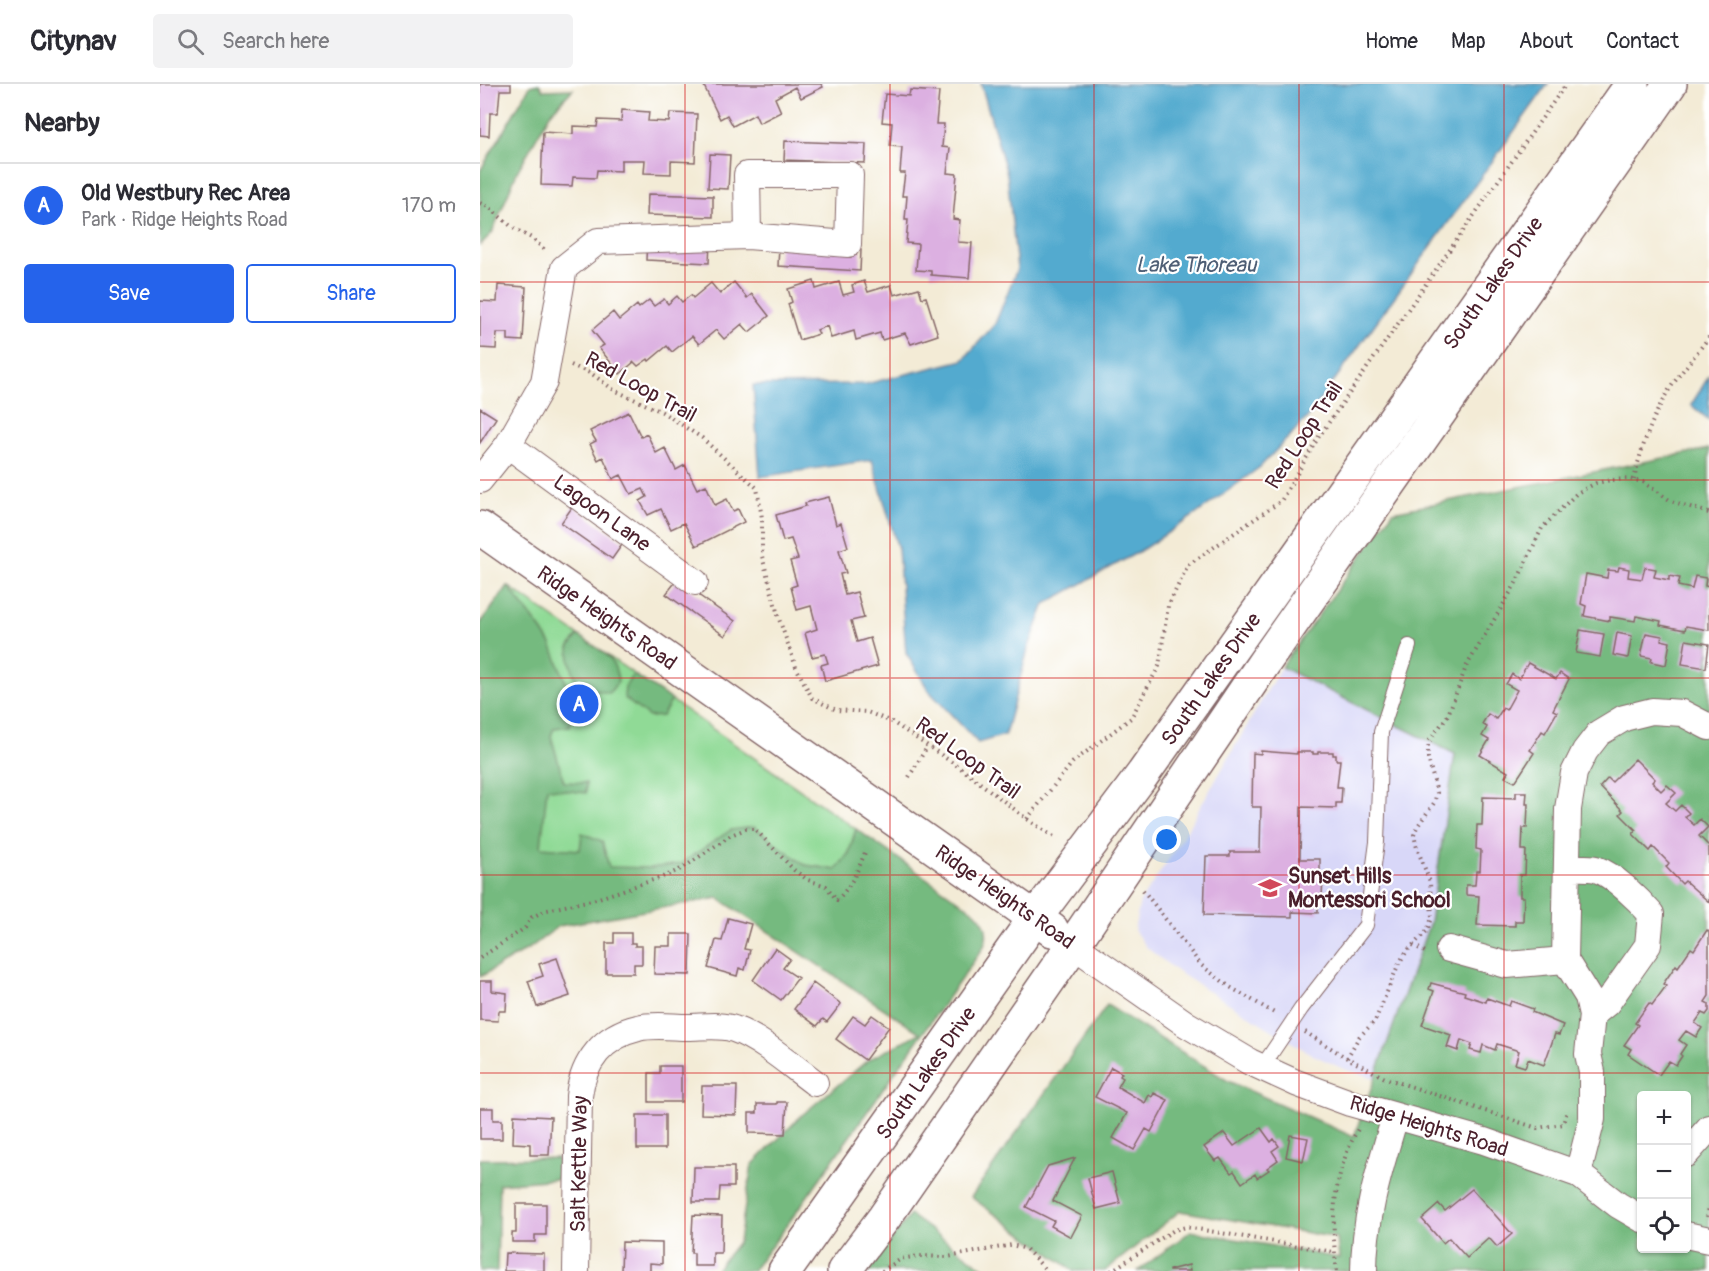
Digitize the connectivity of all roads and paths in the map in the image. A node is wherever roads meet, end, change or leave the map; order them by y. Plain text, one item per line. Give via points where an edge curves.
1 (1566, 84) edge
2 (1632, 84) edge
3 (1670, 84) edge
4 (480, 203) edge
5 (748, 236) junction
6 (564, 268) junction
7 (1709, 337) edge
8 (567, 364) dead end
9 (508, 444) junction
10 (480, 480) edge
11 (1634, 480) junction
12 (1709, 513) edge
13 (480, 528) edge
14 (695, 582) dead end
15 (1409, 646) dead end
16 (1709, 727) edge
17 (927, 747) junction
18 (909, 777) dead end
19 (1027, 819) junction
20 (1054, 837) dead end
21 (866, 850) dead end
22 (1567, 868) junction
23 (1141, 887) dead end
24 (1035, 918) junction
25 (1073, 945) junction
26 (1413, 945) junction
27 (1441, 952) joint
28 (480, 958) edge
29 (1565, 960) junction
30 (1592, 1016) junction
31 (1292, 1024) junction
32 (1347, 1058) junction
33 (1262, 1067) junction
34 (1385, 1078) junction
35 (815, 1083) dead end
36 (1569, 1103) dead end
37 (1369, 1108) junction
38 (1395, 1117) junction
39 (1709, 1128) edge
40 (1691, 1148) edge
41 (1578, 1174) junction
42 (1637, 1217) edge
43 (1691, 1236) edge
44 (1709, 1240) edge
45 (1334, 1252) junction
46 (576, 1271) edge
47 (785, 1271) edge
48 (844, 1271) edge
49 (882, 1271) edge
50 (1047, 1271) edge
51 (1112, 1271) edge
52 (1337, 1271) edge
53 (1364, 1271) edge

1 - 19 path, Red Loop Trail via 1318,438 1281,501 1188,565 1168,606 1158,666 1131,718 1073,762
2 - 24 main road, South Lakes Drive via 1143,774
3 - 25 main road, South Lakes Drive via 1266,660
4 - 6 path via 533,238
5 - 5 street via 747,175 849,176 848,244
5 - 6 street via 598,241
6 - 9 street via 544,382
7 - 11 path via 1660,406
8 - 17 path, Red Loop Trail via 662,412 702,438 757,488 762,556 789,648 812,698 836,710 867,712 892,722
9 - 10 street
9 - 14 street, Lagoon Lane
11 - 12 path via 1671,501
11 - 26 path via 1596,483 1577,492 1542,528 1516,583 1466,667 1448,716 1428,743 1437,793 1414,835 1430,882 1432,918 1427,931
13 - 24 main road, Ridge Heights Road
15 - 31 lane via 1381,732 1377,842 1366,925
16 - 22 street via 1682,713 1652,711 1624,718 1599,733 1574,773 1568,809
17 - 18 path
17 - 19 path, Red Loop Trail
19 - 20 path
21 - 28 path via 848,889 837,900 826,886 794,870 755,829 746,829 668,875 532,917 525,928
22 - 29 street
22 - 30 street via 1596,869 1651,914 1648,945 1607,1003
23 - 31 path via 1201,965
24 - 25 main road, Ridge Heights Road
24 - 47 main road, South Lakes Drive
25 - 33 street, Ridge Heights Road via 1186,1024
25 - 48 main road, South Lakes Drive
26 - 27 path
26 - 32 path via 1399,963 1375,1021 1359,1037
27 - 29 street via 1507,965
29 - 30 street via 1588,997
30 - 41 street via 1588,1054 1592,1119
31 - 32 path
31 - 33 lane
32 - 34 path
33 - 37 street, Ridge Heights Road
34 - 36 path via 1537,1128 1563,1124
34 - 37 path
35 - 46 street, Salt Kettle Way via 746,1034 731,1028 638,1028 602,1045 589,1062 579,1096
37 - 38 street, Ridge Heights Road
37 - 45 path via 1344,1156 1336,1187
38 - 41 street, Ridge Heights Road via 1484,1141
38 - 53 street via 1372,1196
39 - 40 street
41 - 42 street, Ridge Heights Road
43 - 44 street
45 - 51 path via 1186,1227 1174,1230
45 - 52 path
49 - 50 path via 901,1259 948,1257 1012,1245 1026,1248

